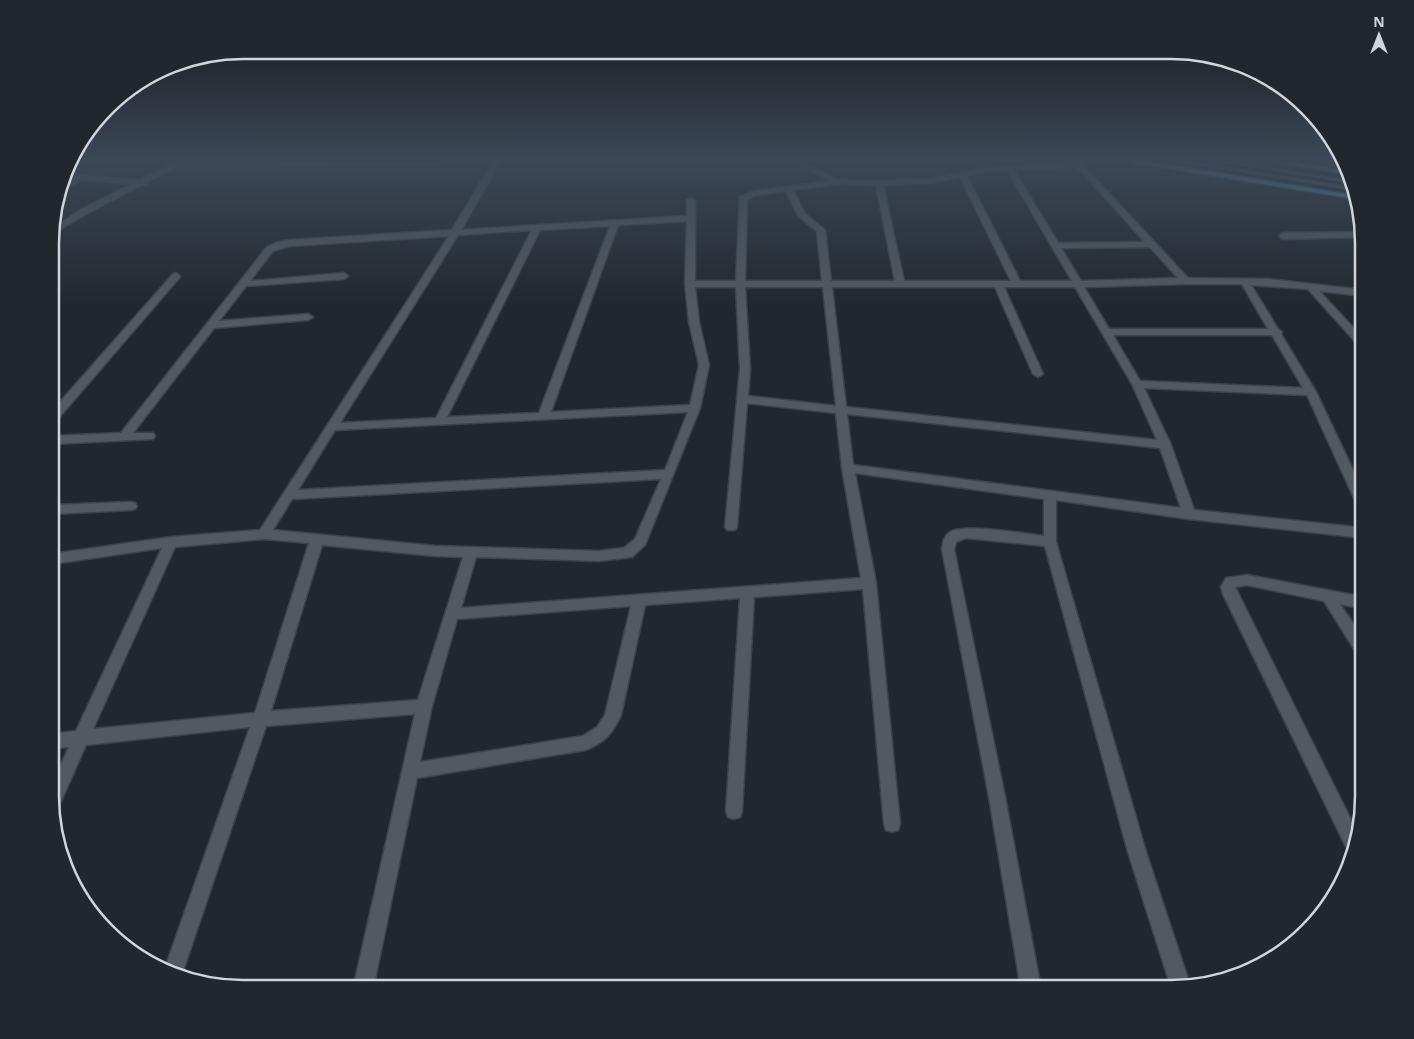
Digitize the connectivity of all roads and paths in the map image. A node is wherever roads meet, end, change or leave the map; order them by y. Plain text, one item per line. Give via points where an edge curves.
1 (90, 209) edge
2 (469, 209) edge
3 (692, 209) edge
4 (743, 209) edge
5 (799, 209) edge
6 (885, 209) edge
7 (980, 209) edge
8 (1034, 209) edge
9 (1120, 209) edge
10 (692, 218) junction
11 (614, 223) junction
12 (59, 228) edge
13 (537, 228) junction
14 (455, 233) junction
15 (1355, 234) edge
16 (1284, 236) dead end
17 (1152, 244) junction
18 (1056, 246) junction
19 (176, 276) dead end
20 (344, 276) dead end
21 (1185, 282) junction
22 (1245, 282) junction
23 (242, 284) junction
24 (690, 284) junction
25 (740, 284) junction
26 (900, 284) junction
27 (998, 284) junction
28 (1017, 284) junction
29 (1079, 284) junction
30 (827, 285) junction
31 (1310, 286) junction
32 (1355, 292) edge
33 (308, 317) dead end
34 (210, 325) junction
35 (1107, 332) junction
36 (1277, 332) junction
37 (1355, 335) edge
38 (1038, 374) dead end
39 (1136, 384) junction
40 (1311, 392) junction
41 (742, 399) junction
42 (695, 408) junction
43 (59, 410) edge
44 (842, 410) junction
45 (544, 416) junction
46 (440, 421) junction
47 (331, 427) junction
48 (149, 436) dead end
49 (124, 437) junction
50 (59, 440) edge
51 (1164, 444) junction
52 (848, 468) junction
53 (669, 474) junction
54 (1355, 487) edge
55 (1050, 494) junction
56 (287, 496) junction
57 (131, 506) dead end
58 (59, 510) edge
59 (1189, 514) junction
60 (731, 527) dead end
61 (1355, 532) edge
62 (264, 534) junction
63 (317, 539) junction
64 (171, 542) junction
65 (1050, 542) junction
66 (471, 552) junction
67 (59, 559) edge
68 (869, 583) junction
69 (747, 592) junction
70 (1328, 596) junction
71 (640, 600) junction
72 (1355, 600) edge
73 (452, 614) junction
74 (1355, 639) edge
75 (424, 706) junction
76 (261, 719) junction
77 (83, 736) junction
78 (59, 740) edge
79 (410, 771) junction
80 (59, 787) edge
81 (734, 811) dead end
82 (892, 824) dead end
83 (1350, 839) edge
84 (175, 967) edge
85 (364, 980) edge
86 (1029, 980) edge
87 (1179, 980) edge

1 - 12 street
2 - 14 street
3 - 10 street
4 - 25 street
5 - 30 street via 821,230
6 - 26 street
7 - 28 street
8 - 18 street
9 - 17 street
10 - 11 street
10 - 24 street
11 - 13 street
11 - 45 street
13 - 14 street
13 - 46 street
14 - 23 street via 280,244 270,249
14 - 47 street
15 - 16 street
17 - 18 street
17 - 21 street
18 - 29 street
19 - 43 street
20 - 23 street
21 - 22 street
21 - 29 street
22 - 31 street
22 - 36 street
23 - 34 street
24 - 25 street
24 - 42 street via 694,322 704,365
25 - 30 street
25 - 41 street via 745,369
26 - 27 street
26 - 30 street
27 - 28 street
27 - 38 street
28 - 29 street
29 - 35 street
30 - 44 street
31 - 32 street
31 - 37 street
33 - 34 street
34 - 49 street
35 - 36 street
35 - 39 street
36 - 40 street
39 - 40 street
39 - 51 street
40 - 54 street
41 - 44 street
41 - 60 street
42 - 45 street
42 - 53 street
44 - 51 street
44 - 52 street
45 - 46 street
46 - 47 street
47 - 56 street
48 - 49 street
49 - 50 street
51 - 59 street
52 - 55 street
52 - 68 street
53 - 56 street
53 - 66 street via 640,542 627,553 599,556
55 - 59 street
55 - 65 street
56 - 62 street
57 - 58 street
59 - 61 street
62 - 63 street
62 - 64 street
63 - 66 street via 392,548
63 - 76 street
64 - 67 street
64 - 77 street
65 - 86 street via 966,533 950,540 948,549
65 - 87 street via 1137,852
66 - 73 street
68 - 69 street
68 - 82 street
69 - 71 street
69 - 81 street
70 - 72 street
70 - 74 street
70 - 83 street via 1247,580 1231,582 1228,587
71 - 73 street
71 - 79 street via 613,714 608,728 598,737 585,743
73 - 75 street
75 - 76 street
75 - 79 street
76 - 77 street
76 - 84 street
77 - 78 street
77 - 80 street
79 - 85 street

